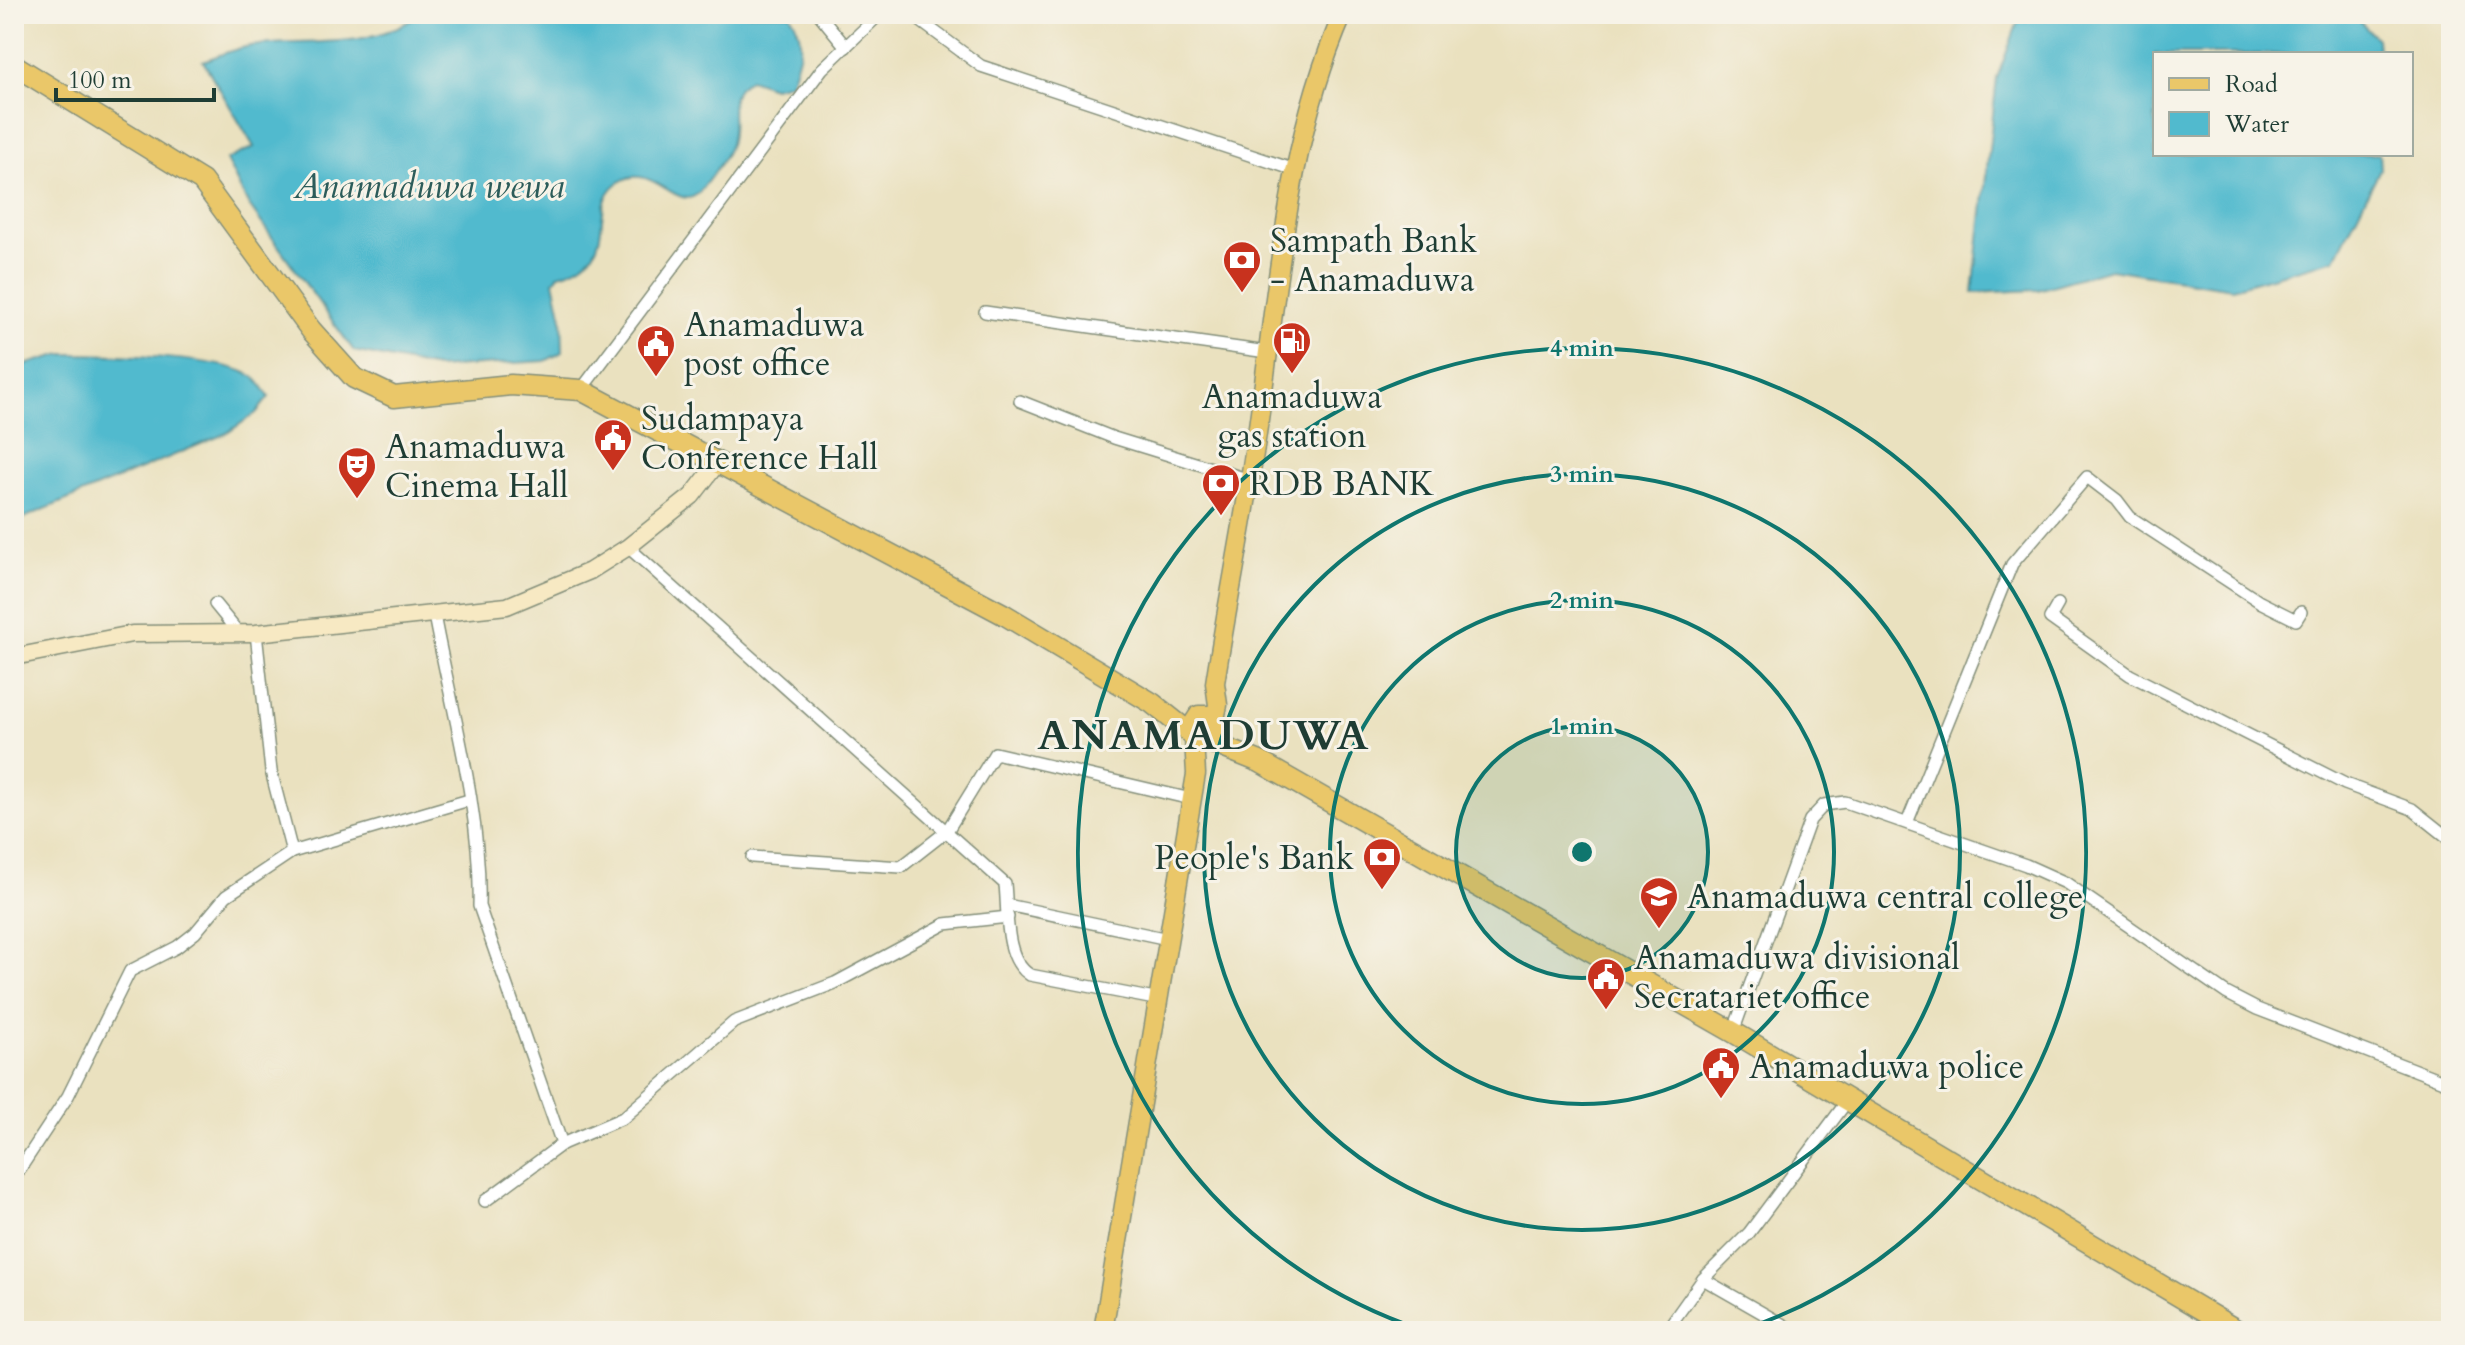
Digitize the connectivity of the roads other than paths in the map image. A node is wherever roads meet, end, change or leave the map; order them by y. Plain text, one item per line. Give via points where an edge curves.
1 (819, 14) edge
2 (880, 14) edge
3 (911, 14) edge
4 (1343, 14) edge
5 (846, 47) junction
6 (14, 65) edge
7 (1295, 170) junction
8 (985, 312) dead end
9 (1267, 352) junction
10 (581, 390) junction
11 (1020, 401) dead end
12 (719, 461) junction
13 (1250, 480) junction
14 (628, 547) junction
15 (215, 604) dead end
16 (2058, 604) dead end
17 (2301, 612) dead end
18 (434, 615) junction
19 (237, 631) junction
20 (256, 633) junction
21 (14, 657) edge
22 (1204, 729) junction
23 (1191, 799) junction
24 (469, 800) junction
25 (1907, 823) junction
26 (947, 831) junction
27 (2451, 840) edge
28 (292, 852) junction
29 (752, 857) dead end
30 (1008, 911) junction
31 (1168, 939) junction
32 (1160, 1000) junction
33 (1733, 1032) junction
34 (2451, 1084) edge
35 (1848, 1100) junction
36 (562, 1144) junction
37 (14, 1178) edge
38 (485, 1201) dead end
39 (1703, 1279) junction
40 (1103, 1331) edge
41 (1666, 1331) edge
42 (1794, 1331) edge
43 (2238, 1331) edge

1 - 5 street
2 - 5 street
3 - 7 street via 981,66
4 - 7 main road via 1308,112
5 - 10 street via 822,69
6 - 10 highway via 202,181 311,330 354,378 394,397 511,385
7 - 9 main road
8 - 9 street
9 - 13 main road
10 - 12 highway
11 - 13 street via 1114,438
12 - 14 street via 692,496
12 - 22 highway
13 - 22 main road
14 - 18 street via 590,571 507,606
14 - 26 street
15 - 19 street
16 - 27 street via 2050,618 2130,675 2345,784 2412,809
17 - 25 street via 2296,620 2260,602 2130,517 2087,477 2012,564
18 - 20 street
18 - 24 street
19 - 20 street
19 - 21 street via 132,634
20 - 28 street via 271,771
22 - 23 main road
22 - 33 highway
23 - 26 street via 995,753
23 - 31 main road
24 - 28 street
24 - 36 street via 479,906
25 - 33 street via 1845,802 1824,805 1810,820
25 - 34 street via 2066,883 2257,1009
26 - 29 street via 901,867
26 - 30 street via 1005,884
28 - 37 street via 226,896 177,947 130,971 68,1096
30 - 31 street
30 - 32 street via 1013,953 1019,968 1030,975
30 - 36 street via 945,924 835,983 734,1022 623,1118
31 - 32 main road
32 - 40 main road
33 - 35 highway
35 - 39 street via 1749,1233
35 - 43 highway
36 - 38 street
39 - 41 street
39 - 42 street

